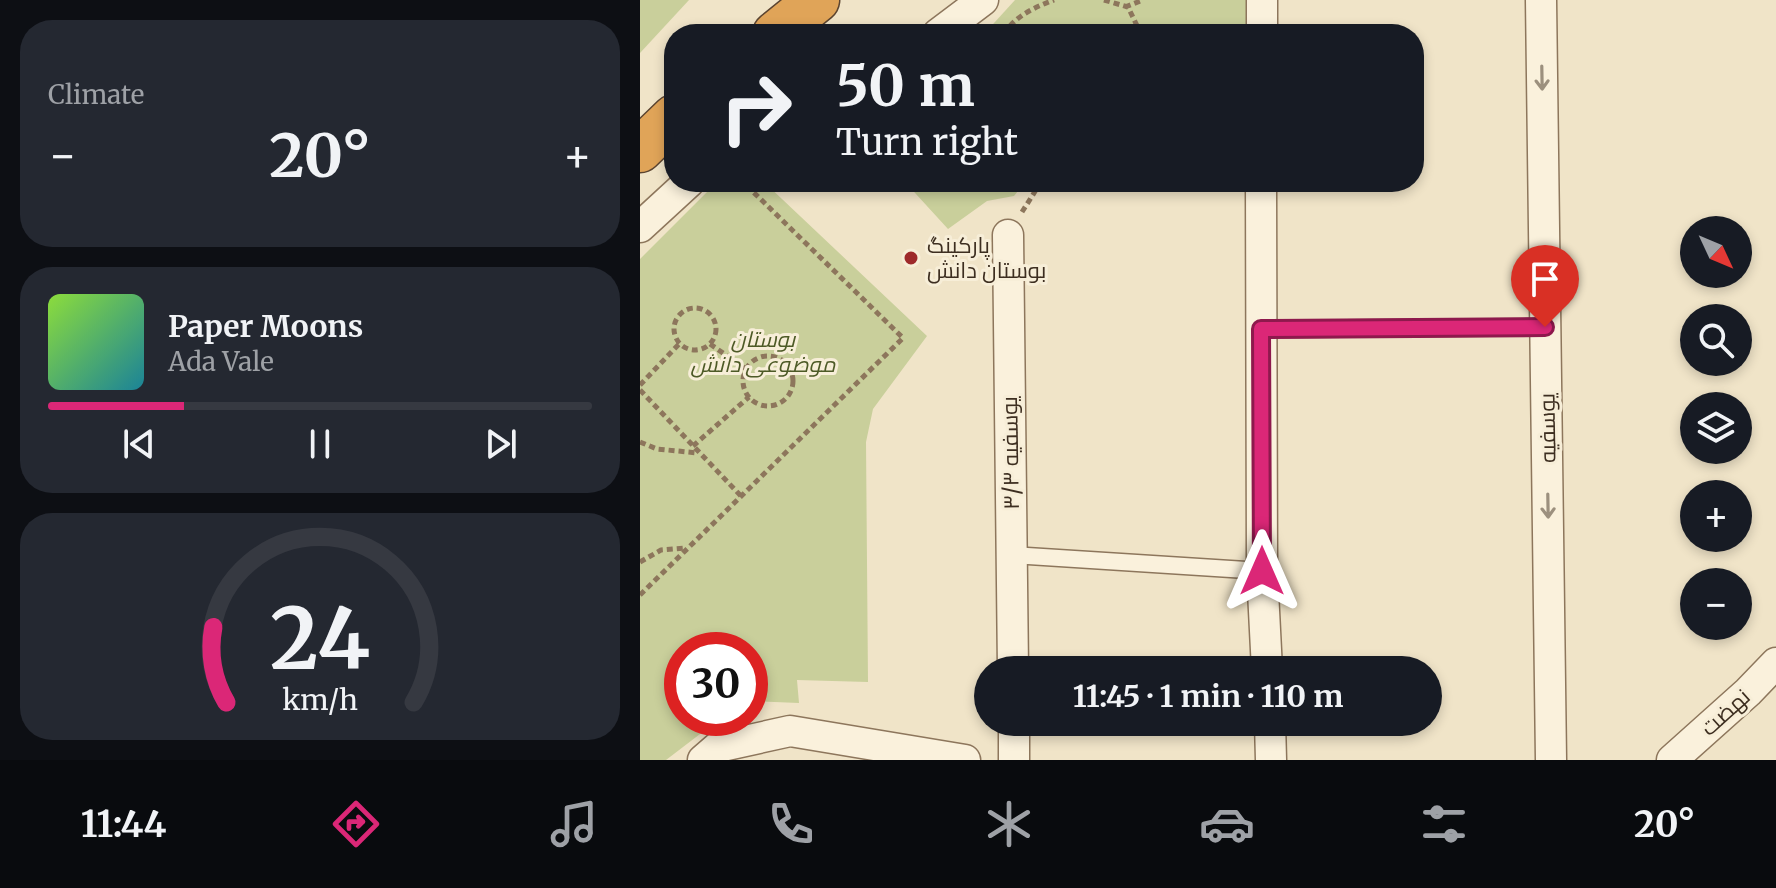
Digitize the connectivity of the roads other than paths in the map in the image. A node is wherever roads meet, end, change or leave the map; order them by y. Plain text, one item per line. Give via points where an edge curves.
1 (817, 0) edge
2 (983, 0) edge
3 (1262, 0) edge
4 (1541, 0) edge
5 (787, 24) edge
6 (951, 24) edge
7 (1262, 24) edge
8 (664, 127) edge
9 (640, 150) edge
10 (678, 192) edge
11 (1261, 192) edge
12 (640, 227) edge
13 (1008, 235) dead end
14 (1545, 327) junction
15 (1261, 329) junction
16 (1012, 555) junction
17 (1262, 571) junction
18 (1013, 656) edge
19 (1266, 656) edge
20 (1776, 663) edge
21 (1762, 693) edge
22 (1014, 736) edge
23 (1270, 736) edge
24 (703, 760) edge
25 (965, 760) edge
26 (1014, 760) edge
27 (1271, 760) edge
28 (1551, 760) edge
29 (1672, 760) edge

1 - 5 highway
2 - 6 street
3 - 7 street
4 -> 14 street, یوسفیه
8 - 9 highway
10 - 12 street
11 - 15 street
13 - 16 street, یوسفیه ۳/۳
14 - 15 lane
14 -> 28 street, یوسفیه
15 - 17 street
16 - 17 lane
16 - 18 street, یوسفیه ۳/۳
17 - 19 street
20 - 21 street, نهضت
21 - 29 street, نهضت
22 - 26 street
23 - 27 street
24 - 25 street via 718,747 790,731

